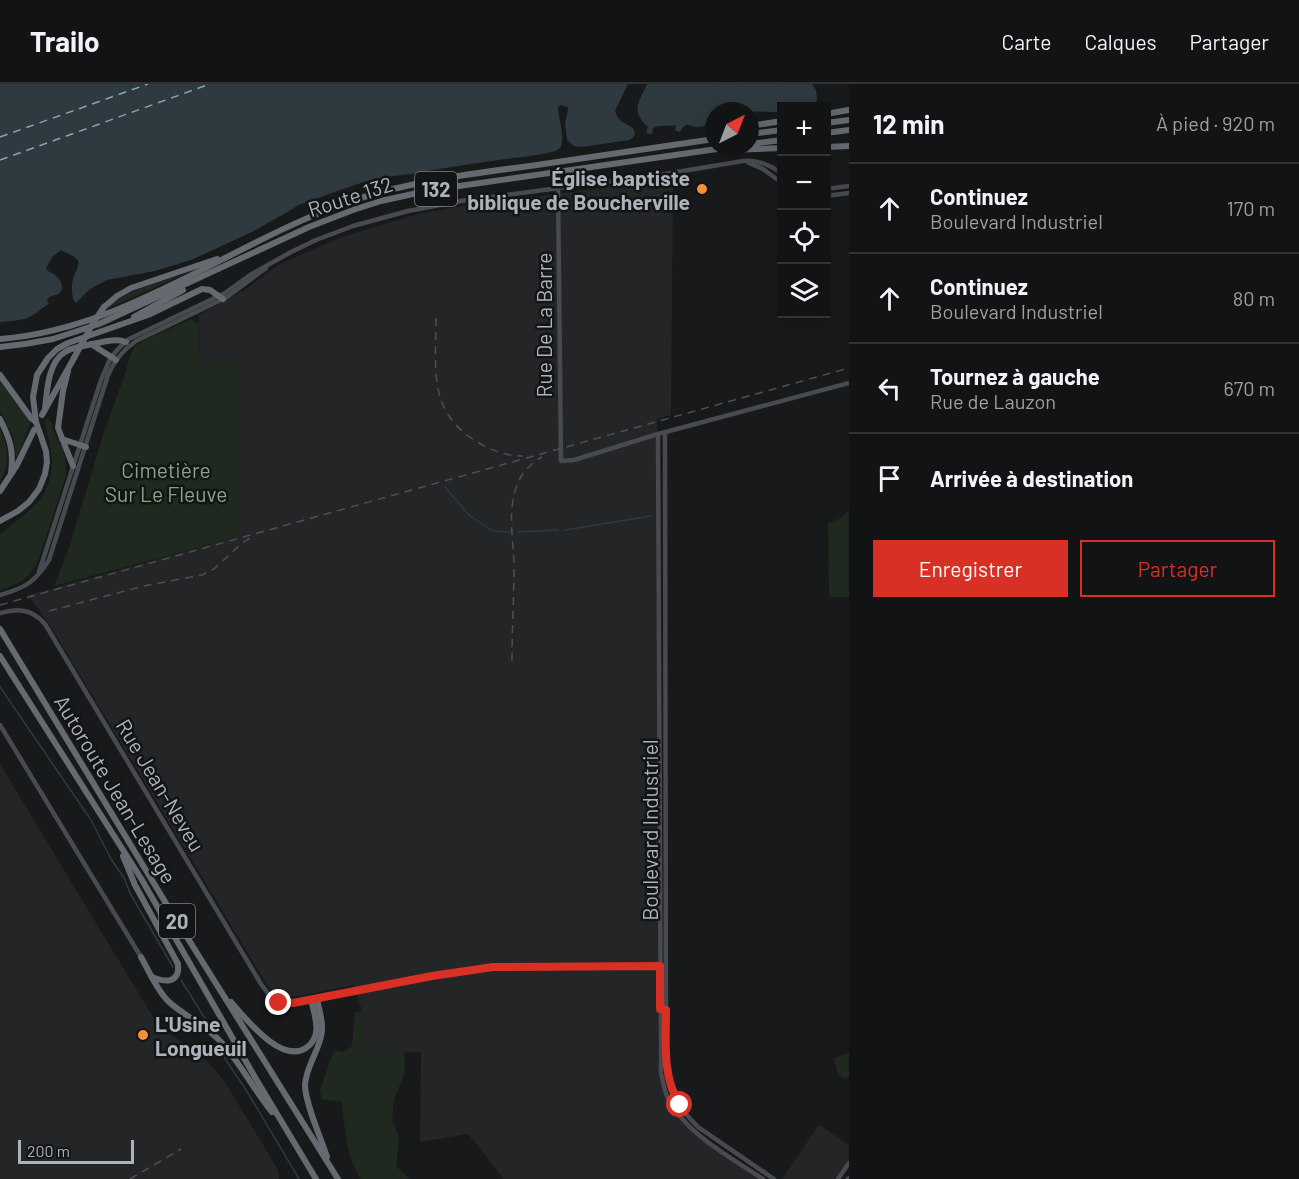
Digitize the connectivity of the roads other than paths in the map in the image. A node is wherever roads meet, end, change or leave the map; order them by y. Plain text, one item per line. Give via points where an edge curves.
1 (849, 110) edge
2 (831, 113) edge
3 (849, 120) edge
4 (777, 122) edge
5 (831, 122) edge
6 (759, 125) edge
7 (849, 130) edge
8 (777, 131) edge
9 (831, 132) edge
10 (759, 133) edge
11 (705, 140) edge
12 (777, 141) edge
13 (759, 143) edge
14 (849, 146) edge
15 (831, 147) edge
16 (777, 148) edge
17 (704, 151) joint
18 (737, 162) junction
19 (777, 170) edge
20 (777, 179) edge
21 (849, 186) edge
22 (558, 188) junction
23 (831, 188) edge
24 (849, 193) edge
25 (831, 195) edge
26 (234, 254) junction
27 (250, 255) junction
28 (217, 296) junction
29 (118, 326) junction
30 (0, 339) edge
31 (126, 342) junction
32 (91, 344) junction
33 (0, 347) edge
34 (114, 358) junction
35 (68, 371) junction
36 (0, 375) edge
37 (849, 383) edge
38 (0, 419) edge
39 (36, 422) junction
40 (34, 430) dead end
41 (665, 432) junction
42 (658, 434) junction
43 (62, 440) junction
44 (83, 446) junction
45 (73, 466) junction
46 (11, 473) junction
47 (0, 491) edge
48 (658, 510) junction
49 (665, 510) junction
50 (10, 516) junction
51 (0, 521) edge
52 (0, 526) edge
53 (658, 527) junction
54 (665, 527) junction
55 (658, 562) junction
56 (665, 562) junction
57 (39, 572) junction
58 (0, 595) edge
59 (658, 599) junction
60 (665, 600) junction
61 (0, 613) edge
62 (659, 625) junction
63 (665, 625) junction
64 (0, 629) edge
65 (659, 640) junction
66 (665, 641) junction
67 (0, 656) edge
68 (0, 724) edge
69 (659, 773) junction
70 (666, 773) junction
71 (115, 839) junction
72 (660, 938) junction
73 (666, 938) junction
74 (141, 957) joint
75 (660, 966) junction
76 (666, 966) junction
77 (152, 977) junction
78 (219, 989) junction
79 (314, 1000) junction
80 (663, 1009) junction
81 (663, 1039) junction
82 (286, 1130) junction
83 (703, 1131) junction
84 (699, 1136) junction
85 (742, 1157) junction
86 (738, 1162) junction
87 (849, 1163) edge
88 (332, 1168) junction
89 (316, 1179) edge
90 (338, 1179) edge
91 (763, 1179) edge
92 (774, 1179) edge
93 (838, 1179) edge

1 - 2 highway
3 - 5 highway
4 - 6 highway
7 - 9 highway
8 - 10 highway
11 - 26 highway, Route 132 / 132 via 397,187 332,208
12 - 13 highway
14 - 15 highway
16 - 17 highway
17 - 27 highway, Route 132 / 132 via 401,196 330,218
18 - 19 street via 763,163
18 - 20 street via 760,167
18 - 22 street
21 - 23 street
22 - 28 street via 408,211 345,229 283,256
22 - 42 street, Rue De La Barre via 561,461
24 - 25 street
26 - 30 highway, Route 132 / 132 via 84,322
26 - 35 highway, bridge via 117,296 93,322
27 - 29 highway
27 - 33 highway, Route 132 / 132 via 99,324 53,339
28 - 29 highway via 202,289
28 - 31 street
28 - 34 street via 136,341
29 - 39 highway via 64,345 45,361 33,389
31 - 32 highway
31 - 34 street
32 - 34 highway
32 - 35 highway via 68,350 56,360 43,412
34 - 44 street via 103,373
35 - 43 highway via 58,426
36 - 39 highway
37 - 41 street
38 - 46 highway via 12,446
39 - 50 highway via 46,451 45,474 32,499
40 - 46 highway
41 - 42 street
41 - 49 street, Boulevard Industriel
42 - 48 street, Boulevard Industriel
43 - 44 highway
43 - 45 highway
44 - 45 street
44 - 57 street via 52,553
45 - 57 street
46 - 47 highway
48 - 49 street
48 - 53 street, Boulevard Industriel
49 - 54 street, Boulevard Industriel
50 - 51 highway
50 - 52 highway
53 - 54 street
53 - 55 street, Boulevard Industriel
54 - 56 street, Boulevard Industriel
55 - 56 street
55 - 59 street, Boulevard Industriel
56 - 60 street, Boulevard Industriel
57 - 58 street via 27,586
59 - 60 street
59 - 62 street, Boulevard Industriel
60 - 63 street, Boulevard Industriel
61 - 79 street, Rue Jean-Neveu via 25,610 43,621 270,996 279,1003
62 - 63 street
62 - 65 street, Boulevard Industriel
63 - 66 street, Boulevard Industriel
64 - 78 highway, Autoroute Jean-Lesage / 20
65 - 66 street
65 - 69 street, Boulevard Industriel
66 - 70 street, Boulevard Industriel
67 - 71 highway, Autoroute Jean-Lesage / 20
68 - 74 street
69 - 70 street
69 - 72 street, Boulevard Industriel
70 - 73 street, Boulevard Industriel
71 - 77 highway via 178,964 178,973 171,980
71 - 82 highway, Autoroute Jean-Lesage / 20 via 162,913
72 - 73 street
72 - 75 street, Boulevard Industriel
73 - 76 street, Boulevard Industriel
74 - 77 highway
75 - 76 street
75 - 79 street via 493,967
75 - 80 street, Boulevard Industriel
76 - 80 street, Boulevard Industriel
77 - 82 highway via 166,999 223,1044
78 - 79 highway via 263,1035 291,1052 306,1048 315,1037
78 - 88 highway, Autoroute Jean-Lesage / 20
79 - 88 highway via 322,1032 305,1090
80 - 81 street, Boulevard Industriel
81 - 83 street, Boulevard Industriel via 674,1096
81 - 84 street, Boulevard Industriel via 661,1073 667,1096 678,1115
82 - 89 highway, Autoroute Jean-Lesage / 20
83 - 84 street
83 - 85 street, Boulevard Industriel
84 - 86 street, Boulevard Industriel
85 - 86 street
85 - 92 street, Boulevard Industriel
86 - 91 street, Boulevard Industriel
87 - 93 street
88 - 90 highway, Autoroute Jean-Lesage / 20

